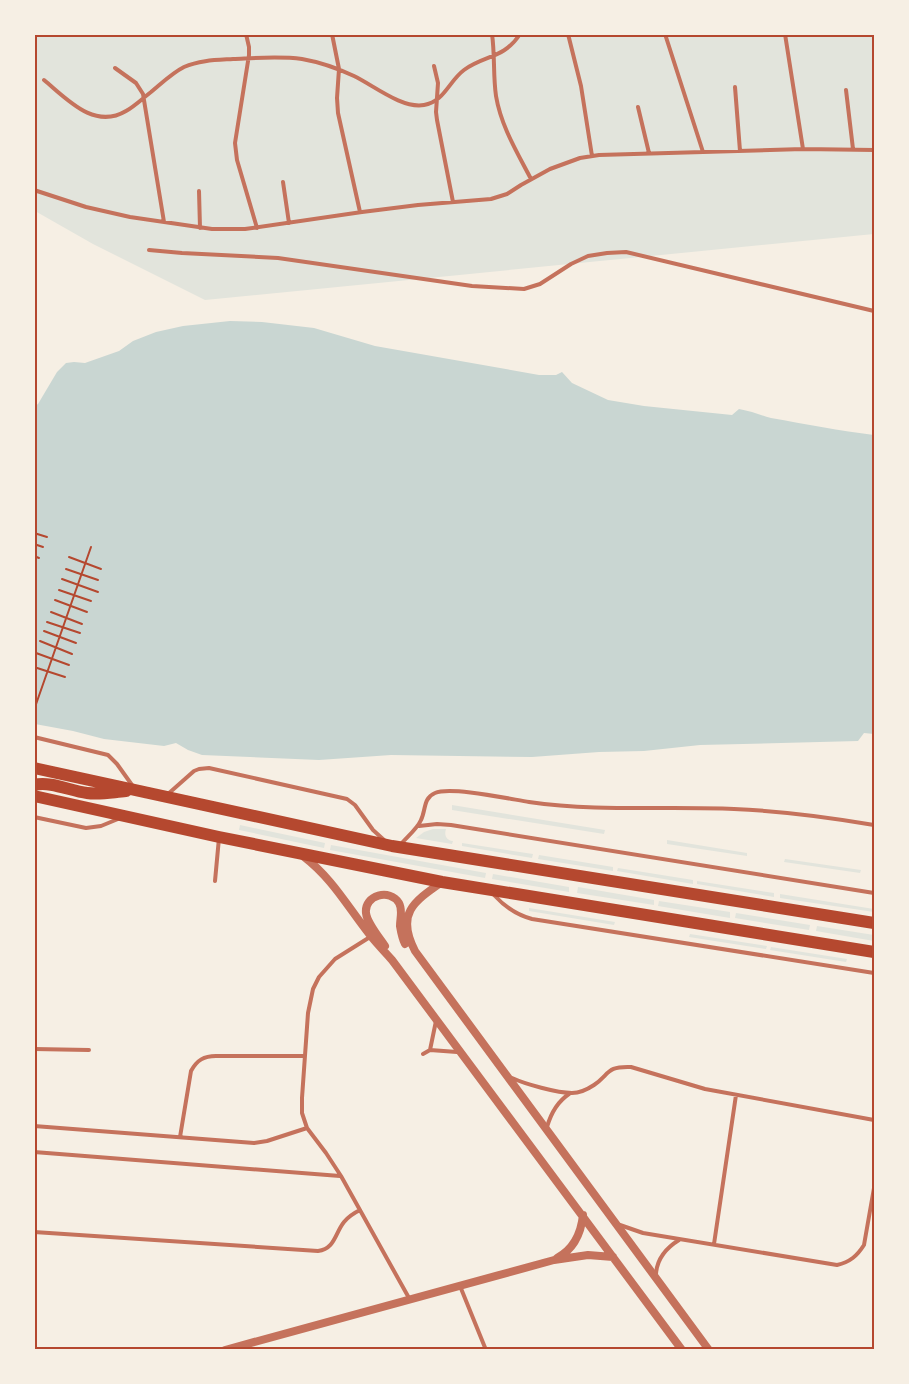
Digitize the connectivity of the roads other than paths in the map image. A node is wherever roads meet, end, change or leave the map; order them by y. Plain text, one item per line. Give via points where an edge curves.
1 (246, 34) edge
2 (332, 34) edge
3 (492, 34) edge
4 (520, 34) edge
5 (568, 34) edge
6 (665, 34) edge
7 (785, 34) edge
8 (495, 56) junction
9 (248, 58) junction
10 (434, 66) dead end
11 (115, 68) dead end
12 (339, 69) junction
13 (44, 80) dead end
14 (735, 87) dead end
15 (846, 90) dead end
16 (143, 98) junction
17 (437, 100) junction
18 (638, 107) dead end
19 (803, 149) junction
20 (854, 149) junction
21 (874, 150) edge
22 (740, 151) junction
23 (703, 152) junction
24 (649, 153) junction
25 (592, 156) junction
26 (531, 179) junction
27 (283, 182) dead end
28 (34, 190) edge
29 (199, 190) dead end
30 (453, 202) junction
31 (360, 212) junction
32 (164, 222) junction
33 (289, 223) junction
34 (200, 228) junction
35 (257, 228) junction
36 (148, 250) dead end
37 (874, 311) edge
38 (34, 737) edge
39 (34, 768) edge
40 (34, 785) edge
41 (136, 790) junction
42 (34, 796) edge
43 (165, 796) junction
44 (124, 816) junction
45 (34, 818) edge
46 (874, 825) edge
47 (418, 826) junction
48 (219, 837) junction
49 (396, 846) junction
50 (301, 854) junction
51 (215, 881) dead end
52 (442, 882) junction
53 (489, 890) junction
54 (874, 893) edge
55 (874, 923) edge
56 (371, 936) junction
57 (874, 952) edge
58 (392, 960) junction
59 (420, 960) junction
60 (874, 973) edge
61 (436, 1018) junction
62 (34, 1049) edge
63 (89, 1050) dead end
64 (430, 1050) junction
65 (462, 1053) junction
66 (423, 1054) dead end
67 (305, 1056) junction
68 (506, 1076) junction
69 (570, 1093) junction
70 (736, 1095) junction
71 (874, 1120) edge
72 (34, 1126) edge
73 (307, 1128) junction
74 (547, 1131) junction
75 (180, 1137) junction
76 (34, 1152) edge
77 (341, 1176) junction
78 (874, 1188) edge
79 (360, 1210) junction
80 (583, 1215) junction
81 (614, 1221) junction
82 (34, 1232) edge
83 (680, 1239) junction
84 (714, 1244) junction
85 (613, 1257) junction
86 (554, 1260) junction
87 (656, 1279) junction
88 (460, 1286) junction
89 (410, 1299) junction
90 (225, 1350) edge
91 (486, 1350) edge
92 (682, 1350) edge
93 (709, 1350) edge

1 - 9 lane
2 - 12 lane
3 - 8 lane
4 - 8 lane via 506,51
5 - 25 lane
6 - 23 lane
7 - 19 lane
8 - 17 lane via 464,70
8 - 26 lane via 500,113
9 - 12 lane via 304,59
9 - 16 lane via 186,67
9 - 35 lane via 235,144
10 - 17 lane
11 - 16 lane via 136,83
12 - 17 lane via 408,104
12 - 31 lane via 338,113
13 - 16 lane via 78,109 96,116 121,114
14 - 22 lane
15 - 20 lane
16 - 32 lane
17 - 30 lane via 437,120
18 - 24 lane
19 - 20 lane
19 - 22 lane
20 - 21 lane
22 - 23 lane
23 - 24 lane
24 - 25 lane
25 - 26 lane
26 - 30 lane via 499,197
27 - 33 lane
28 - 32 lane via 108,213
29 - 34 lane
30 - 31 lane
31 - 33 lane
32 - 34 lane
33 - 35 lane
34 - 35 lane
36 - 37 lane via 278,258 472,286 524,289 588,256 626,252
38 - 41 lane via 108,755
39 - 41 highway
40 - 41 highway via 44,783 98,794
41 - 43 highway
42 - 44 highway
43 - 49 highway
43 - 49 lane via 194,771 204,768 341,797 355,805 373,830
44 - 45 lane via 86,828
44 - 48 highway
46 - 47 lane via 773,811 575,807 443,791 427,799
47 - 49 lane
47 - 54 lane via 451,825
48 - 50 highway
48 - 51 lane
49 - 55 highway
50 - 52 highway
50 - 56 street via 334,885
52 - 53 highway
52 - 59 street via 414,903 407,918 408,934
53 - 57 highway
53 - 60 lane via 510,910 532,919
56 - 58 street
56 - 67 lane via 335,959 319,977 310,1000
58 - 59 street via 365,913 371,899 380,895 398,901 403,940
58 - 61 street
59 - 68 street
61 - 64 lane
61 - 65 street
62 - 63 lane
64 - 65 lane
64 - 66 lane
65 - 80 street
67 - 73 lane via 301,1106
67 - 75 lane via 201,1059 191,1071
68 - 69 lane
68 - 74 street
69 - 70 lane via 588,1089 611,1070 626,1067
69 - 74 lane via 554,1110
70 - 71 lane
70 - 84 lane
72 - 75 lane
73 - 75 lane via 254,1143
73 - 77 lane
74 - 81 street
76 - 77 lane
77 - 79 lane
78 - 84 lane via 864,1245 846,1263 828,1264
79 - 82 lane via 346,1220 323,1251
79 - 89 lane
80 - 85 street
80 - 86 street via 575,1242
81 - 83 lane via 643,1233
81 - 87 street
83 - 84 lane
83 - 87 lane via 662,1255
85 - 86 street via 588,1255
85 - 92 street
86 - 88 street
87 - 93 street
88 - 89 street
88 - 91 lane
89 - 90 street

